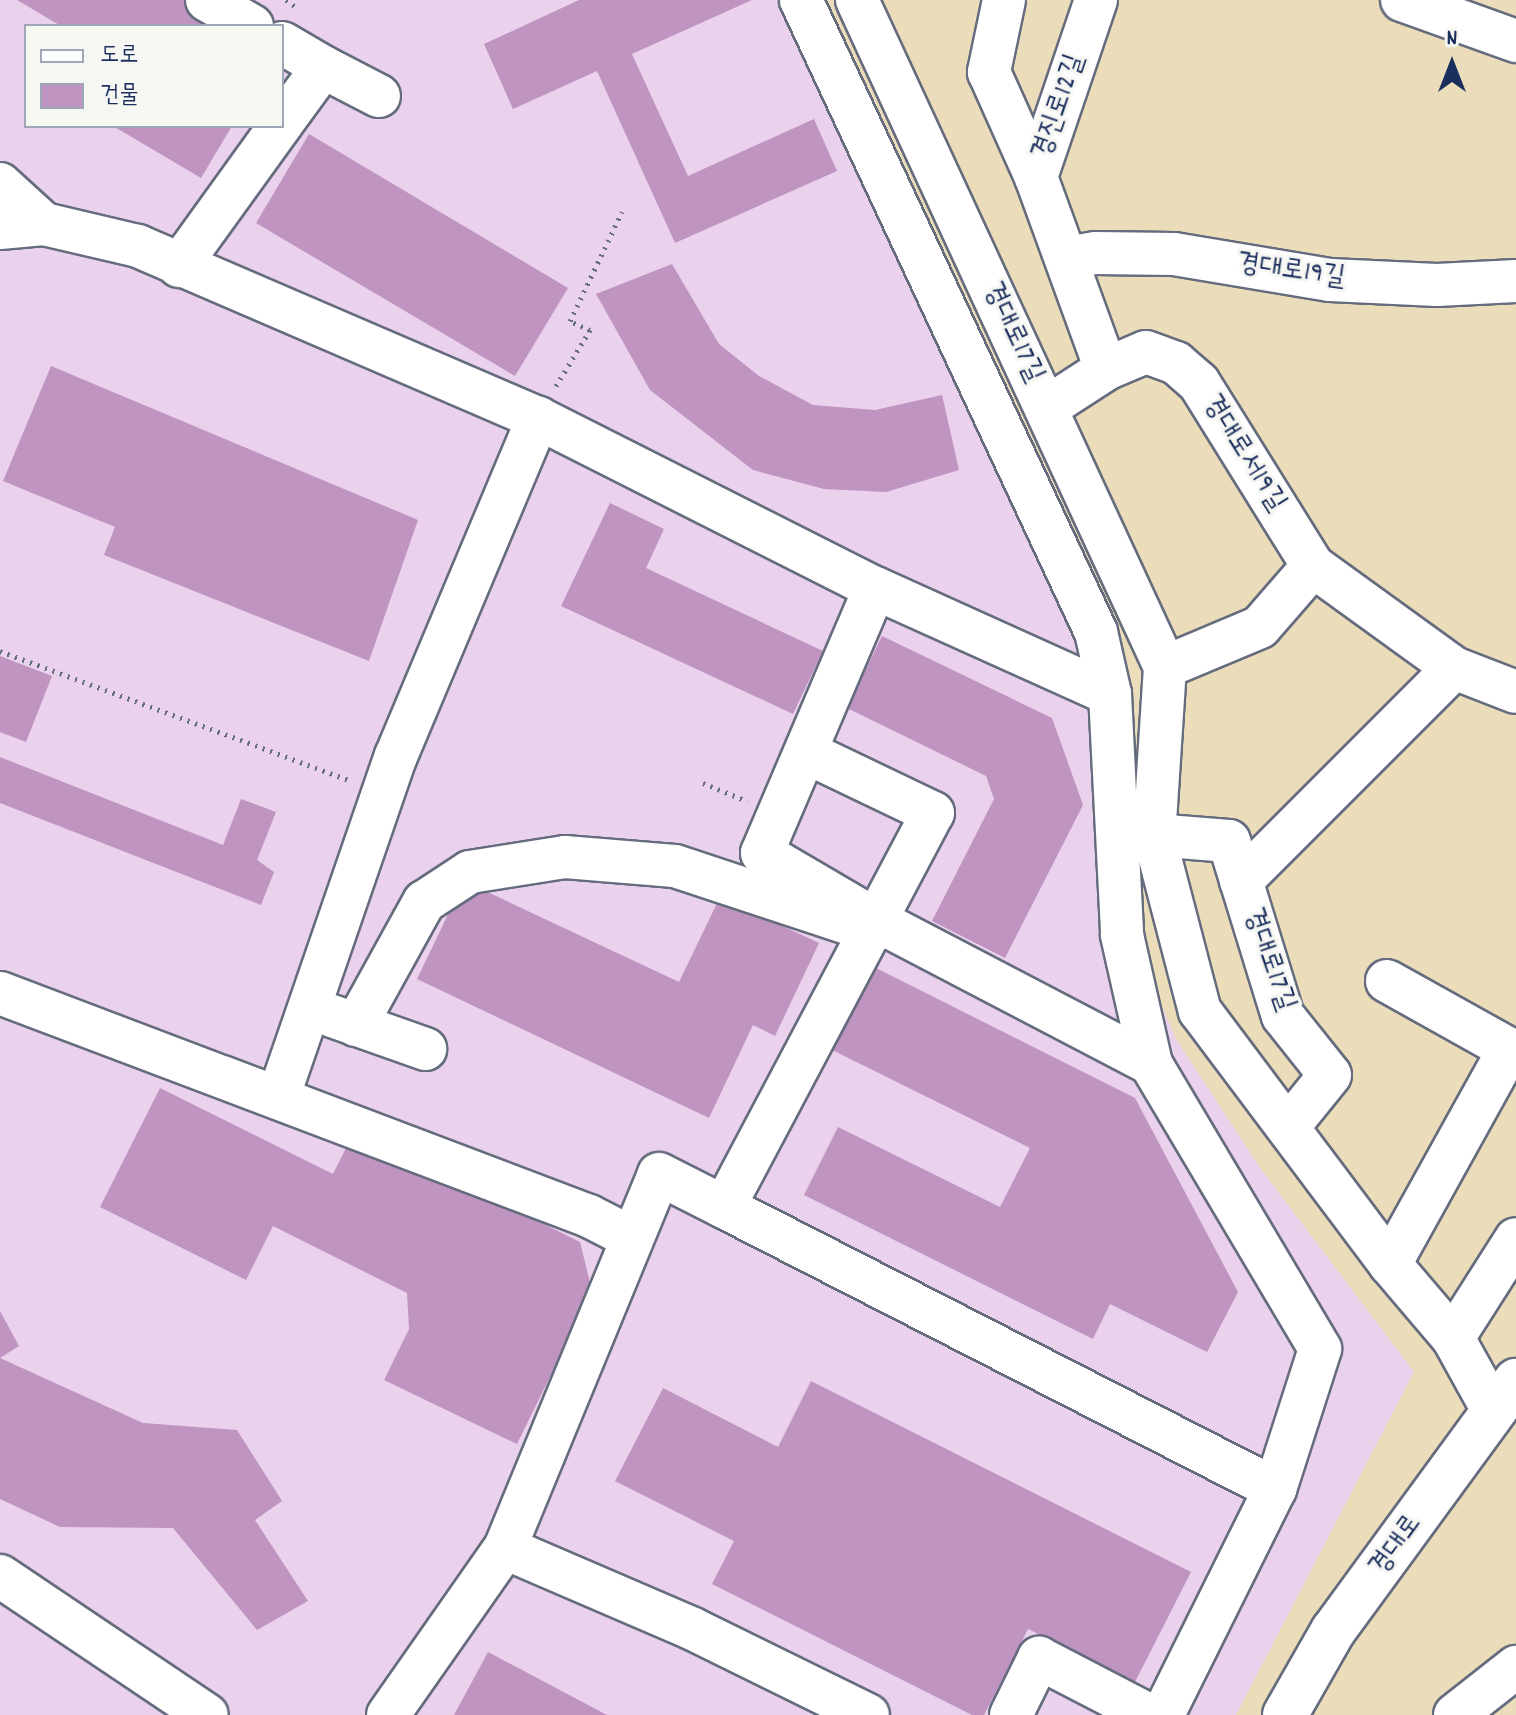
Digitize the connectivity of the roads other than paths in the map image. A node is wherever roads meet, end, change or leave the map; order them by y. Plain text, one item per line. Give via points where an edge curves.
1 (207, 0) edge
2 (801, 0) edge
3 (857, 0) edge
4 (1004, 0) edge
5 (1096, 0) edge
6 (1402, 0) edge
7 (249, 24) edge
8 (1516, 41) edge
9 (284, 44) edge
10 (323, 67) junction
11 (379, 96) dead end
12 (284, 120) edge
13 (278, 128) edge
14 (1036, 177) junction
15 (0, 184) edge
16 (44, 224) junction
17 (0, 228) edge
18 (1067, 258) junction
19 (179, 266) junction
20 (1516, 281) edge
21 (1106, 369) junction
22 (1046, 408) junction
23 (538, 418) junction
24 (1313, 566) junction
25 (875, 588) junction
26 (1165, 667) junction
27 (1454, 668) junction
28 (1516, 692) edge
29 (1110, 694) junction
30 (808, 753) junction
31 (1154, 835) junction
32 (1241, 881) junction
33 (874, 926) junction
34 (1387, 981) dead end
35 (0, 993) edge
36 (309, 1008) junction
37 (356, 1025) junction
38 (425, 1049) dead end
39 (1513, 1051) edge
40 (1151, 1064) junction
41 (278, 1098) junction
42 (1288, 1127) junction
43 (724, 1207) junction
44 (630, 1237) junction
45 (1516, 1239) edge
46 (1390, 1264) junction
47 (1453, 1338) junction
48 (1505, 1396) edge
49 (1275, 1489) junction
50 (505, 1548) junction
51 (0, 1576) edge
52 (1516, 1667) edge
53 (207, 1715) edge
54 (388, 1715) edge
55 (868, 1715) edge
56 (1011, 1715) edge
57 (1149, 1715) edge
58 (1163, 1715) edge
59 (1285, 1715) edge
60 (1455, 1715) edge

1 - 7 street
2 - 29 street via 1096,632
3 - 22 street, 경대로17길
4 - 14 street via 989,72
5 - 14 street, 경진로12길
6 - 8 street
9 - 10 street
10 - 11 street
10 - 12 street
13 - 19 street
14 - 18 street, 경진로12길
15 - 16 street
16 - 17 street
16 - 19 street via 138,246
18 - 20 street, 경대로19길 via 1174,254 1330,280 1437,285
18 - 21 street
19 - 23 street
21 - 22 street
21 - 24 street, 경대로서19길 via 1146,352 1176,363 1199,383
22 - 26 street, 경대로17길
23 - 25 street
23 - 36 street via 384,792
24 - 26 street via 1260,627
24 - 27 street, 경대로서19길
25 - 29 street
25 - 30 street
26 - 31 street, 경대로17길
27 - 28 street, 경대로서19길
27 - 32 street
29 - 40 street via 1122,935
30 - 33 street via 762,853
30 - 33 street via 933,813
31 - 32 street, 경대로17길 via 1229,841
31 - 42 street, 경대로17길 via 1200,1011
32 - 42 street, 경대로17길 via 1283,1016 1330,1075
33 - 37 street via 675,866 565,857 470,872 424,902
33 - 40 street
33 - 43 street
34 - 39 street
35 - 41 street
36 - 37 street
36 - 41 street
37 - 38 street
39 - 46 street
40 - 49 street via 1320,1349
41 - 44 street via 589,1216
42 - 46 street, 경대로17길
43 - 44 street via 659,1174
43 - 49 street
44 - 50 street
45 - 47 street
46 - 47 street, 경대로17길
47 - 48 street
48 - 59 main road, 경대로 via 1333,1631
49 - 58 street
50 - 54 street
50 - 55 street via 693,1629
51 - 53 street
52 - 60 street
56 - 57 street via 1039,1658

